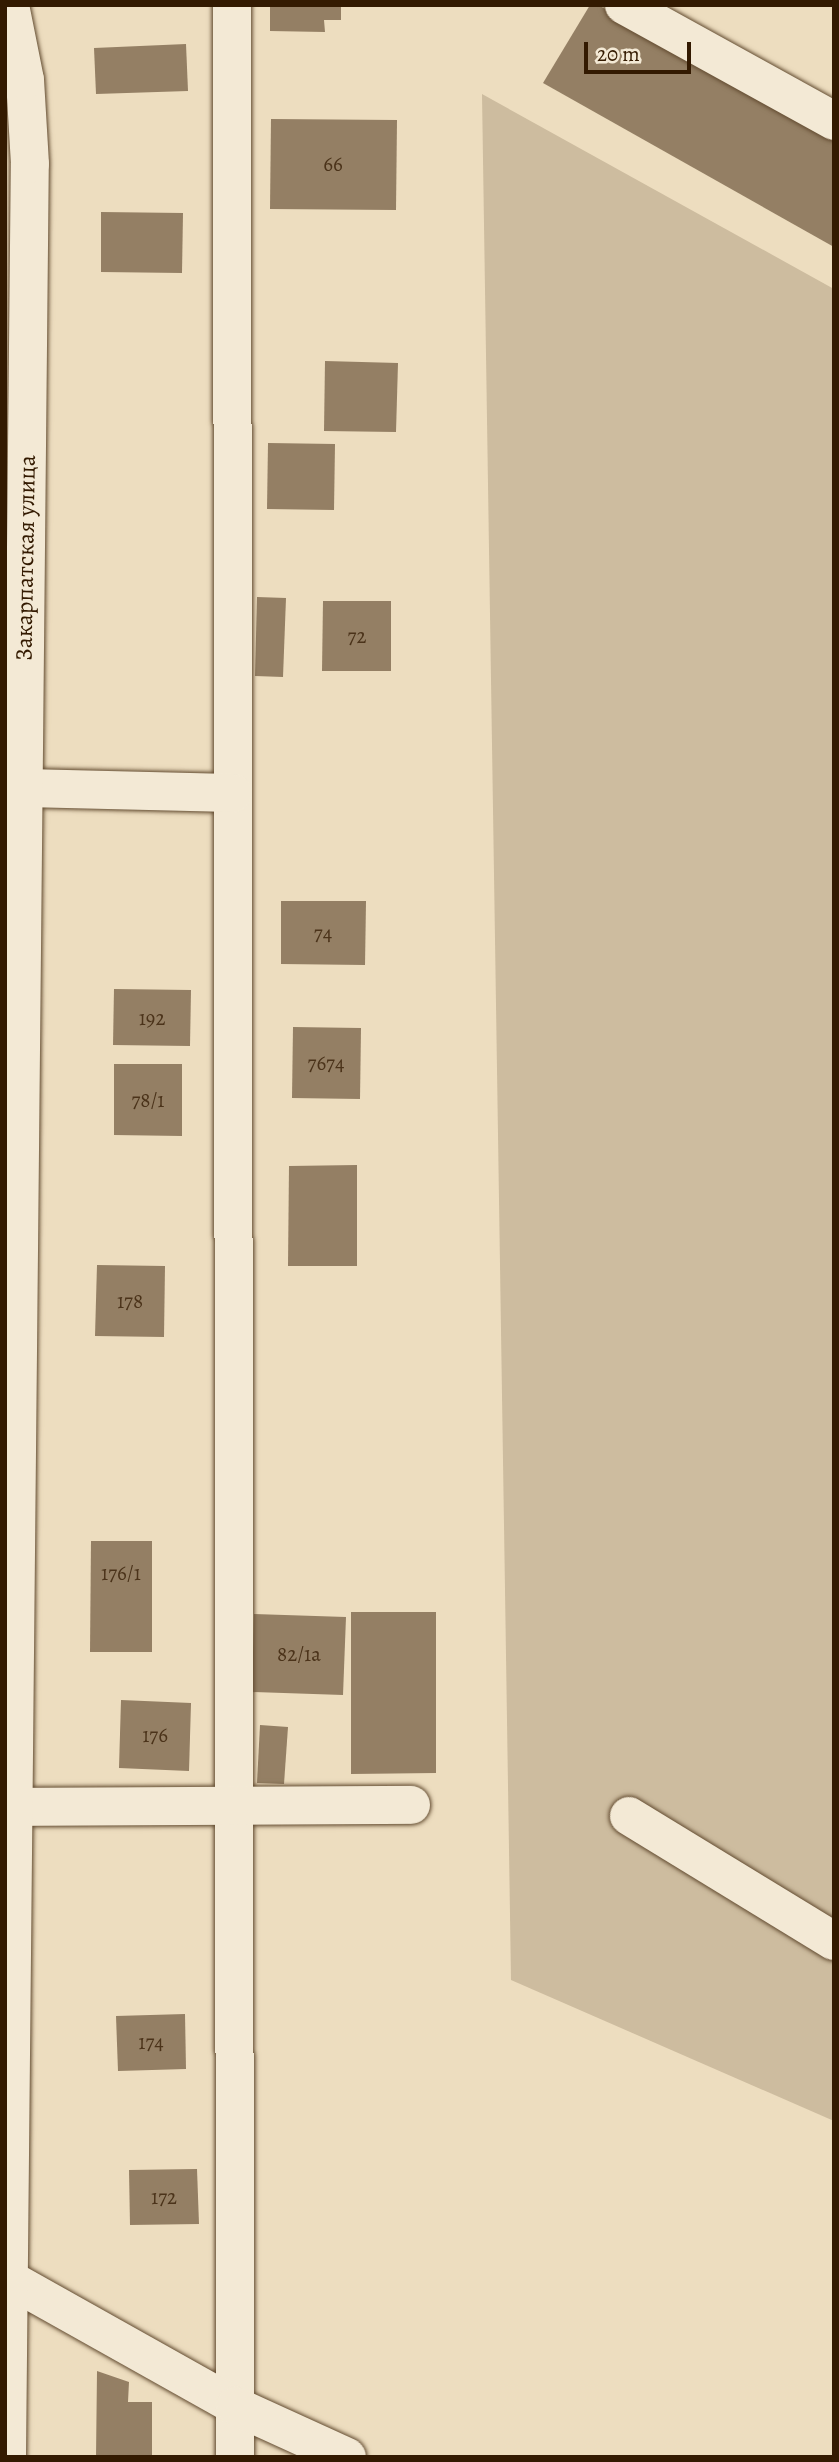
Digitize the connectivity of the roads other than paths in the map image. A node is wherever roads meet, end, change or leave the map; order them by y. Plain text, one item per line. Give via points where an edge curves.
1 (10, 5) edge
2 (232, 5) edge
3 (624, 5) edge
4 (834, 121) edge
5 (24, 788) junction
6 (233, 793) junction
7 (411, 1805) dead end
8 (235, 1806) junction
9 (15, 1807) junction
10 (629, 1816) dead end
11 (834, 1941) edge
12 (9, 2279) junction
13 (235, 2406) junction
14 (7, 2457) edge
15 (235, 2457) edge
16 (347, 2457) edge

1 - 5 street, Закарпатская улица via 25,80 30,164
2 - 6 street
3 - 4 street
5 - 6 street
5 - 9 street, Закарпатская улица
6 - 8 street
7 - 8 street
8 - 9 street
8 - 13 street
9 - 12 street, Закарпатская улица
10 - 11 street
12 - 13 street
12 - 14 street, Закарпатская улица
13 - 15 street
13 - 16 street

